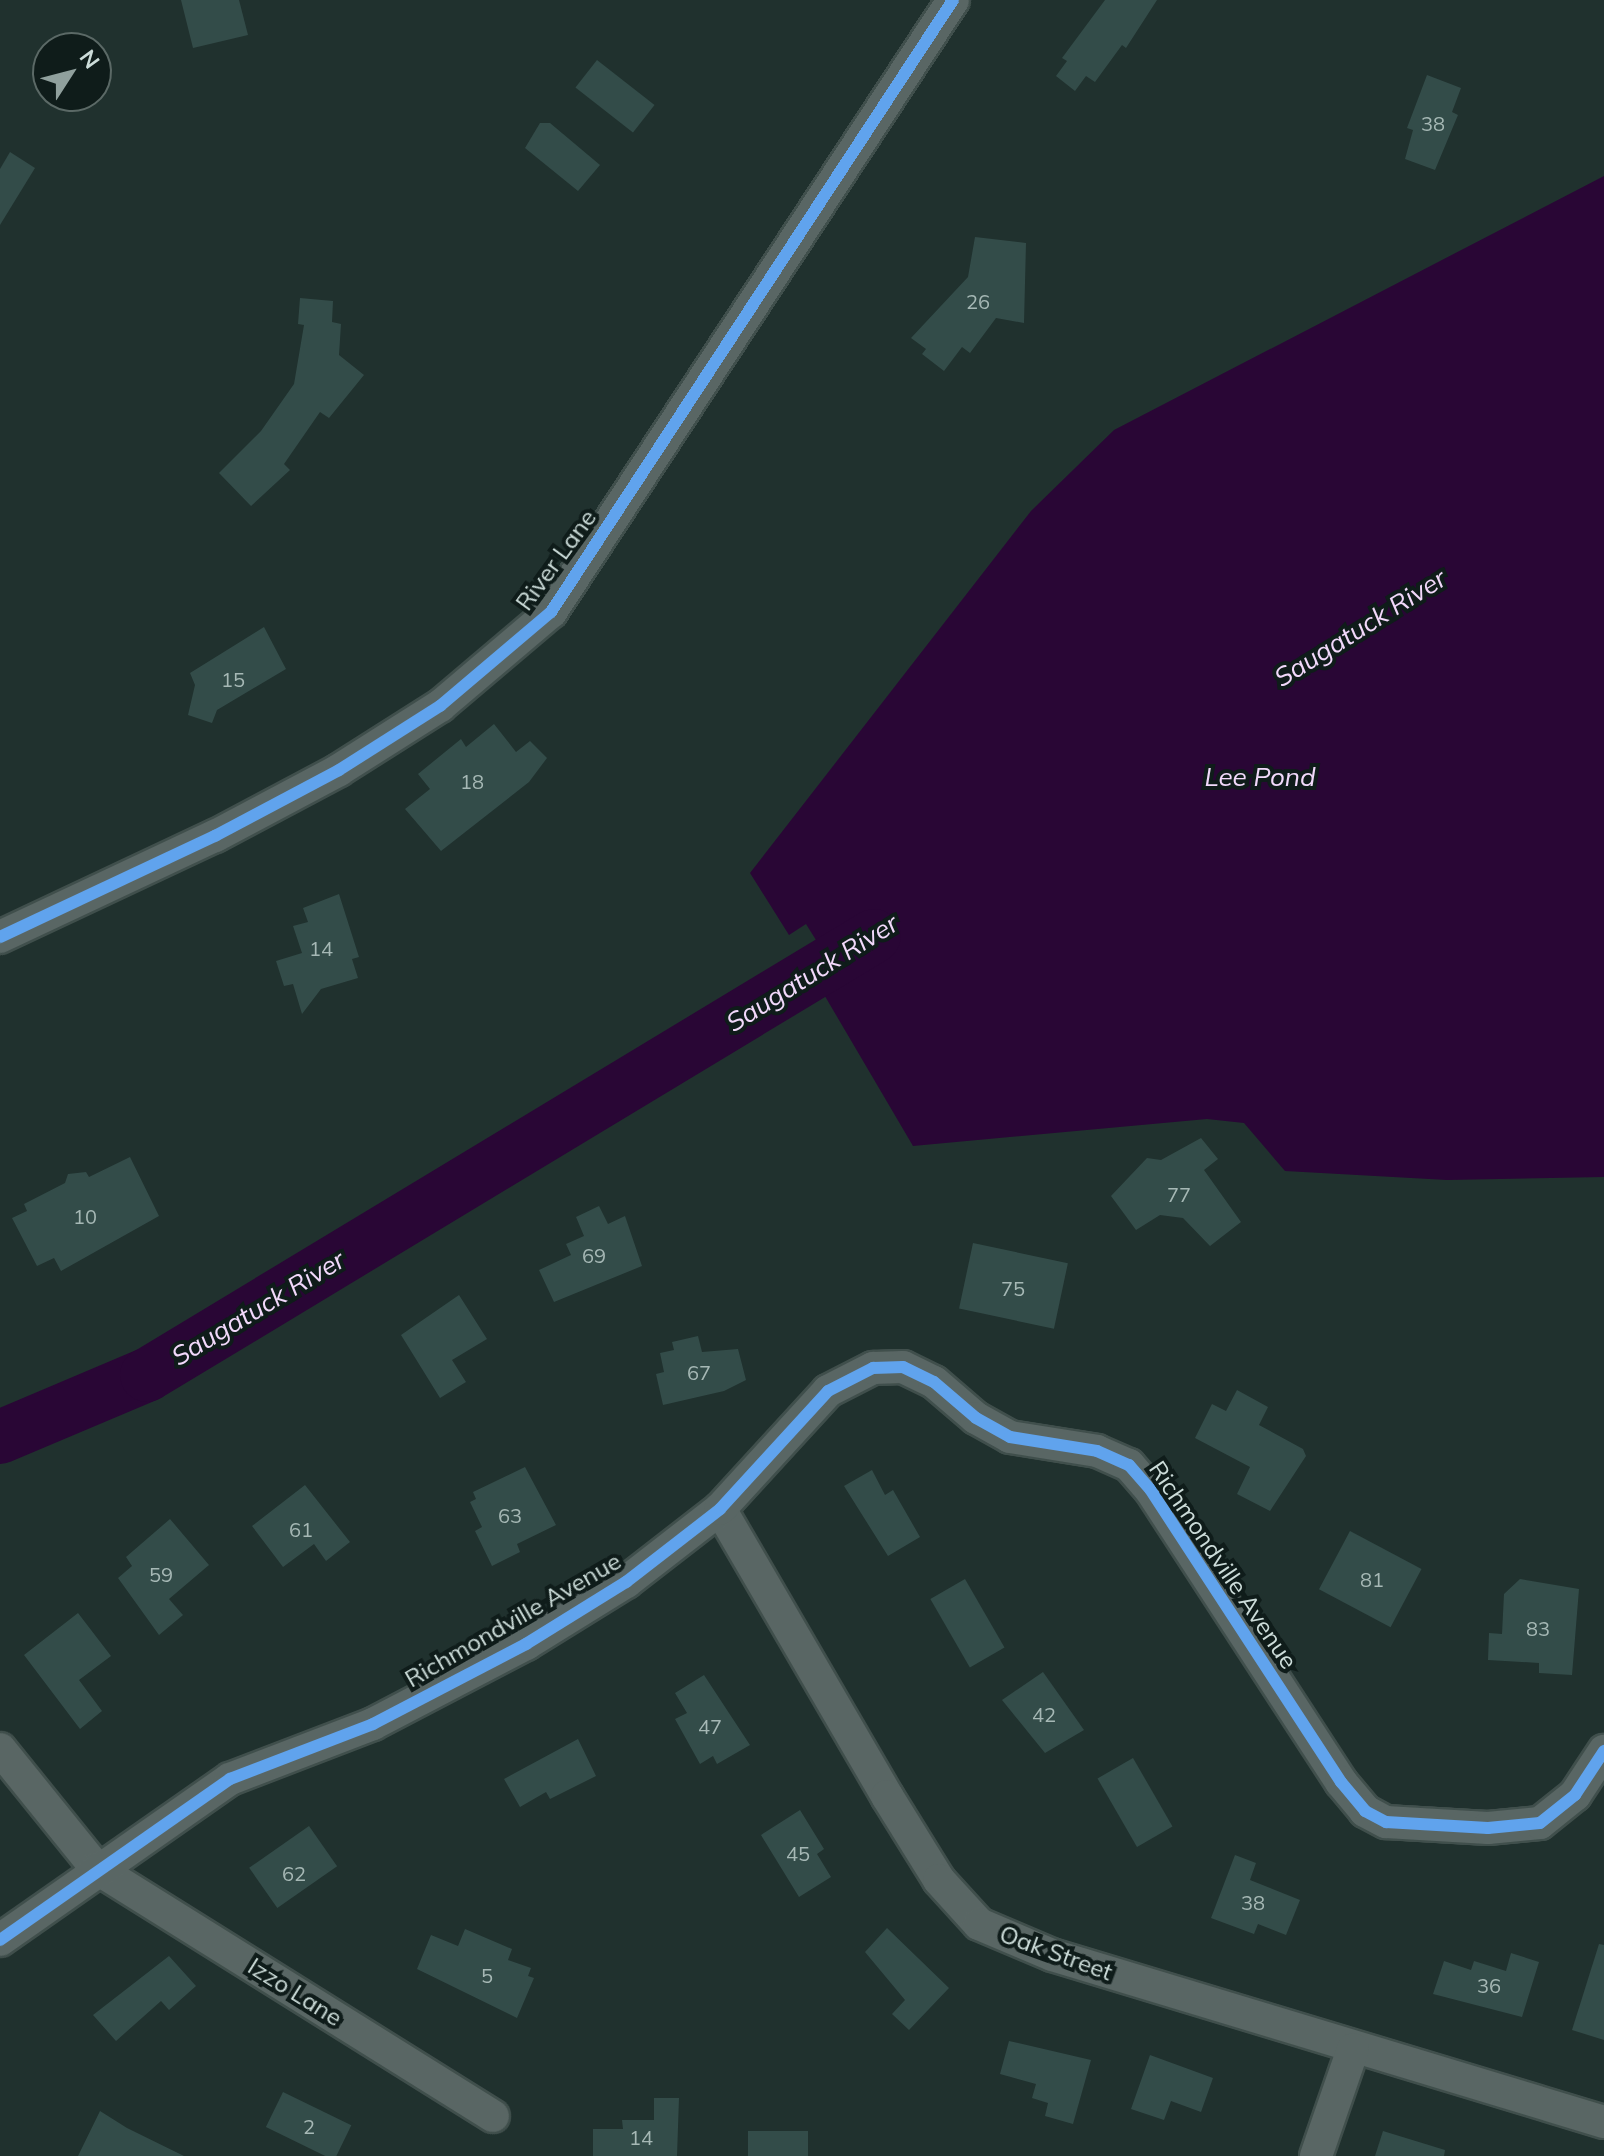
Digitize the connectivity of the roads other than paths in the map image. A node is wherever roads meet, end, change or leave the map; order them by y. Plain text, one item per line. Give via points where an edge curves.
1 (953, 0) edge
2 (0, 937) edge
3 (720, 1509) junction
4 (0, 1749) edge
5 (1604, 1751) edge
6 (96, 1868) junction
7 (0, 1940) edge
8 (1353, 2049) junction
9 (493, 2116) dead end
10 (1604, 2122) edge
11 (1316, 2156) edge

1 - 2 street, River Lane via 551,612 440,706 339,770 215,836
3 - 5 street, Richmondville Avenue via 828,1391 862,1371 903,1367 934,1382 976,1418 1010,1437 1097,1451 1129,1465 1365,1811 1403,1826 1540,1823 1575,1795
3 - 6 street, Richmondville Avenue via 669,1552 526,1644 373,1724 230,1779
3 - 8 street, Oak Street via 939,1880 979,1924 1052,1955
4 - 6 street, Izzo Lane
6 - 7 street, Richmondville Avenue
6 - 9 street, Izzo Lane
8 - 10 street, Oak Street
8 - 11 street

